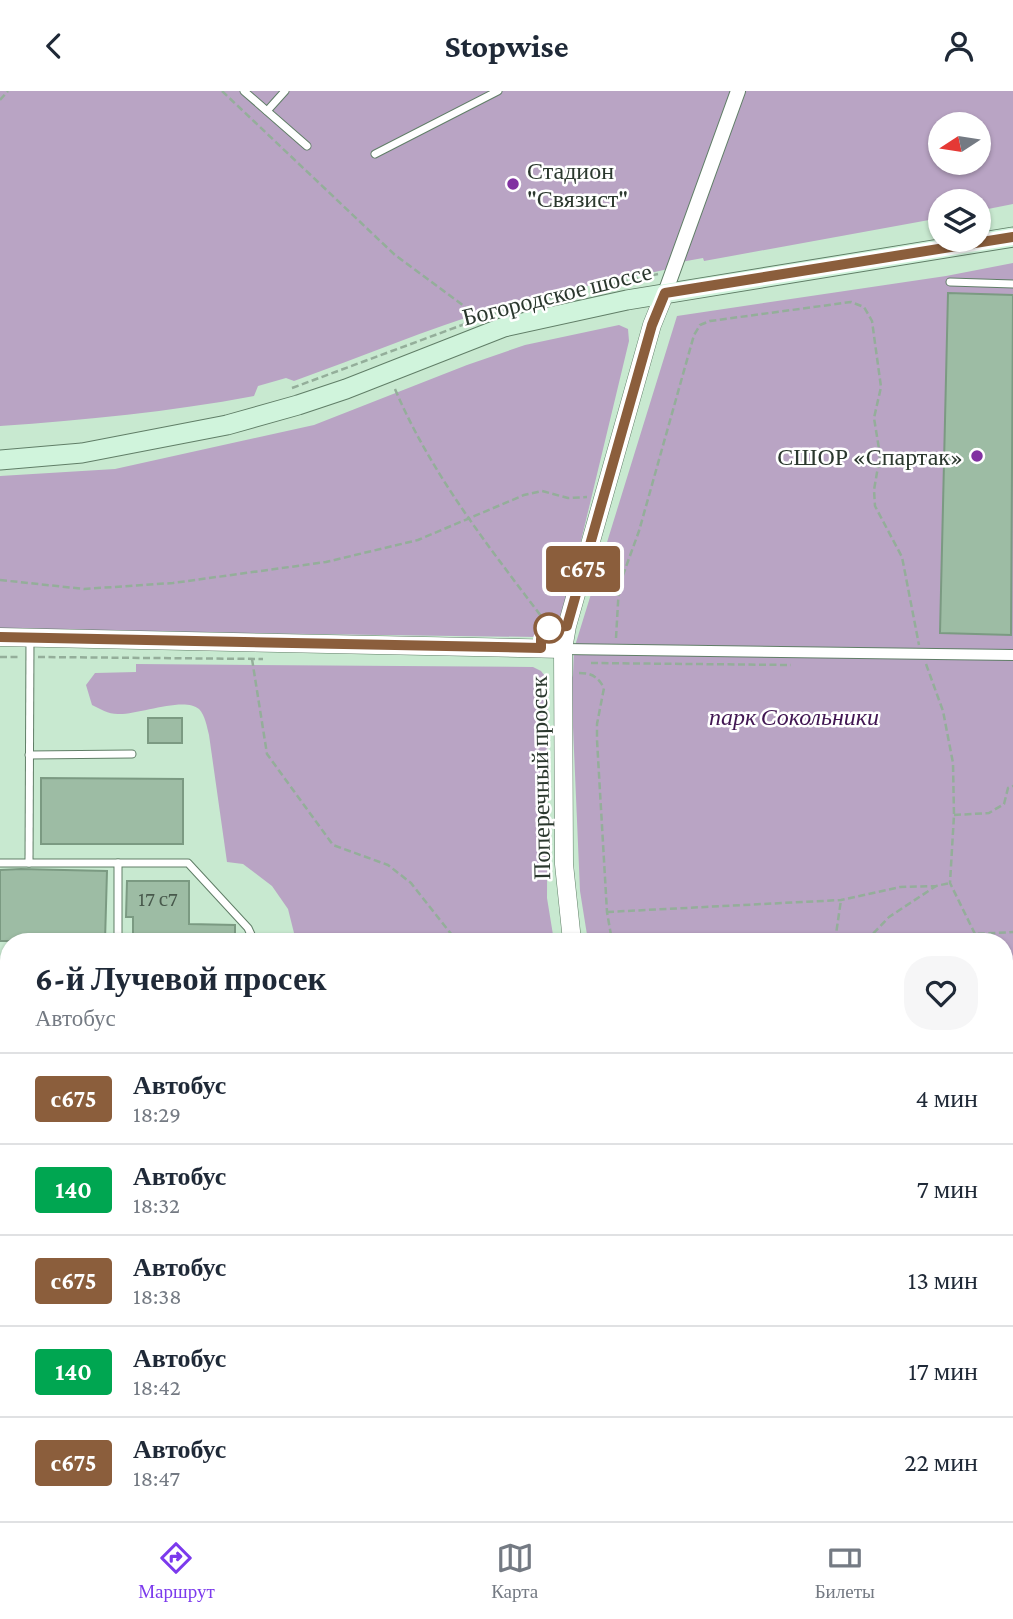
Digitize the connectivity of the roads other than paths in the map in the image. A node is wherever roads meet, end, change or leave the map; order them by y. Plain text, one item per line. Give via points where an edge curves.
1 (244, 91) edge
2 (285, 91) edge
3 (498, 91) edge
4 (738, 91) edge
5 (267, 111) junction
6 (307, 146) dead end
7 (376, 154) dead end
8 (1013, 237) edge
9 (950, 282) dead end
10 (1013, 284) edge
11 (665, 293) junction
12 (0, 460) edge
13 (567, 626) junction
14 (0, 638) edge
15 (30, 638) junction
16 (541, 648) junction
17 (563, 649) junction
18 (1013, 655) edge
19 (132, 754) dead end
20 (29, 755) junction
21 (0, 863) edge
22 (29, 863) junction
23 (118, 863) junction
24 (118, 933) edge
25 (250, 933) edge
26 (571, 933) edge

1 - 5 lane
2 - 5 lane
3 - 7 lane
4 - 11 street
5 - 6 lane
8 - 11 main road, Богородское шоссе
9 - 10 lane
11 - 12 main road, Богородское шоссе via 503,327 346,389 227,425 82,453
11 - 13 street, Поперечный просек
13 - 16 lane via 549,628
13 - 17 street, Поперечный просек
14 - 15 street
15 - 16 street
15 - 20 lane
16 - 17 street
17 - 18 street
17 - 26 street, Поперечный просек via 564,864
19 - 20 lane
20 - 22 lane
21 - 22 lane
22 - 23 lane
23 - 24 lane
23 - 25 lane via 188,863

